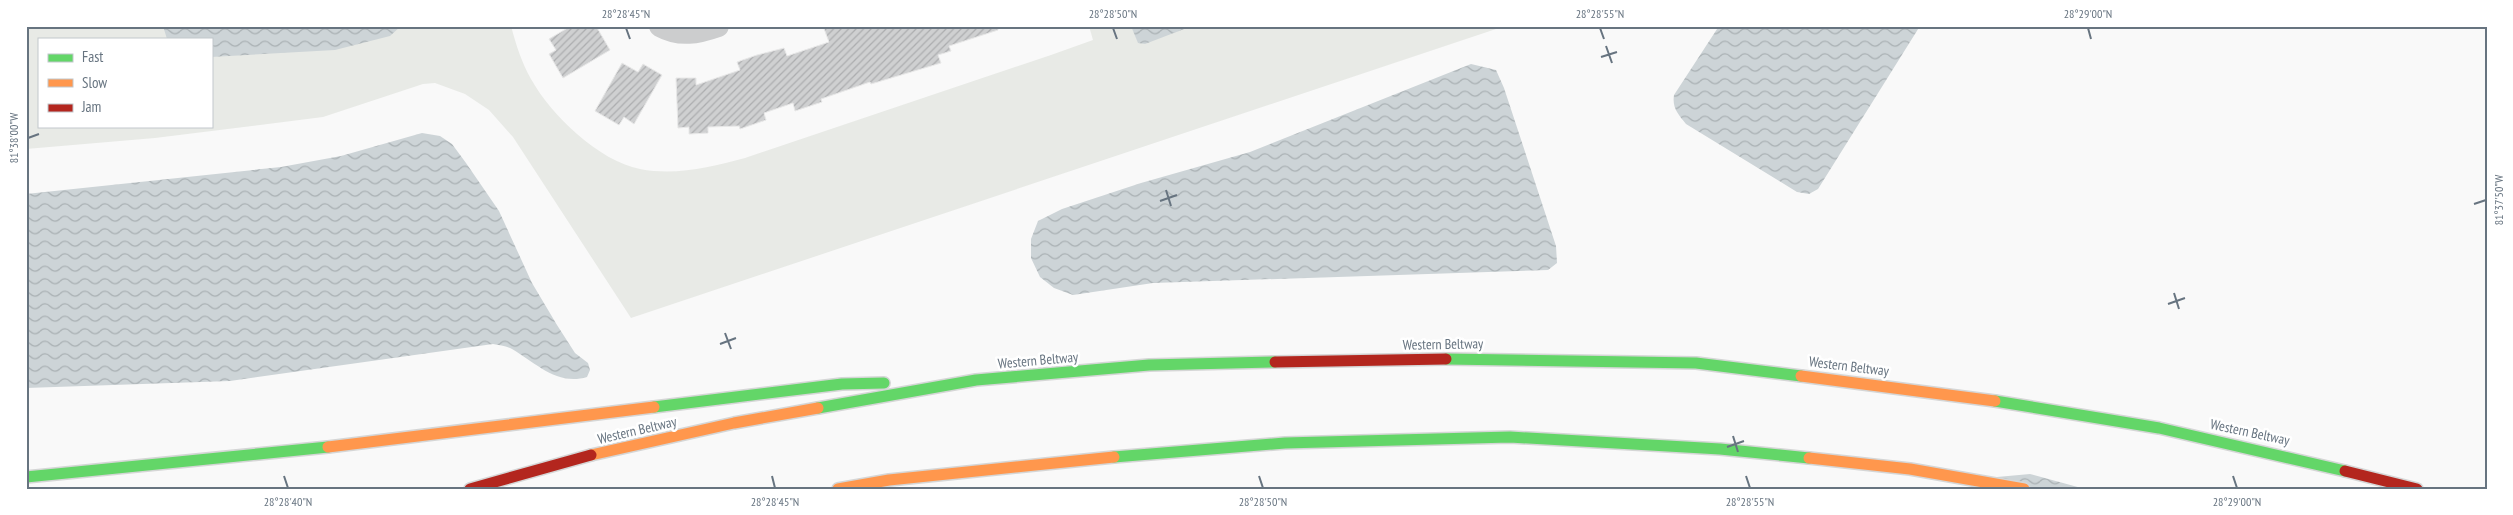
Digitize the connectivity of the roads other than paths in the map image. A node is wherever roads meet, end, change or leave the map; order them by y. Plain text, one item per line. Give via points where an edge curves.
1 (660, 26) edge
2 (718, 26) edge
3 (976, 380) junction
4 (26, 477) edge
5 (889, 480) junction
6 (470, 489) edge
7 (838, 489) edge
8 (863, 489) edge
9 (2024, 489) edge
10 (2417, 489) edge

1 - 2 street via 671,32 696,34
3 - 4 highway via 842,384 324,448
3 - 6 highway, Western Beltway via 734,423 570,460
3 - 10 highway, Western Beltway via 1149,365 1483,358 1696,363 1964,396 2159,428
5 - 7 highway
5 - 8 highway
5 - 9 highway via 1072,460 1285,443 1510,437 1720,449 1910,469

